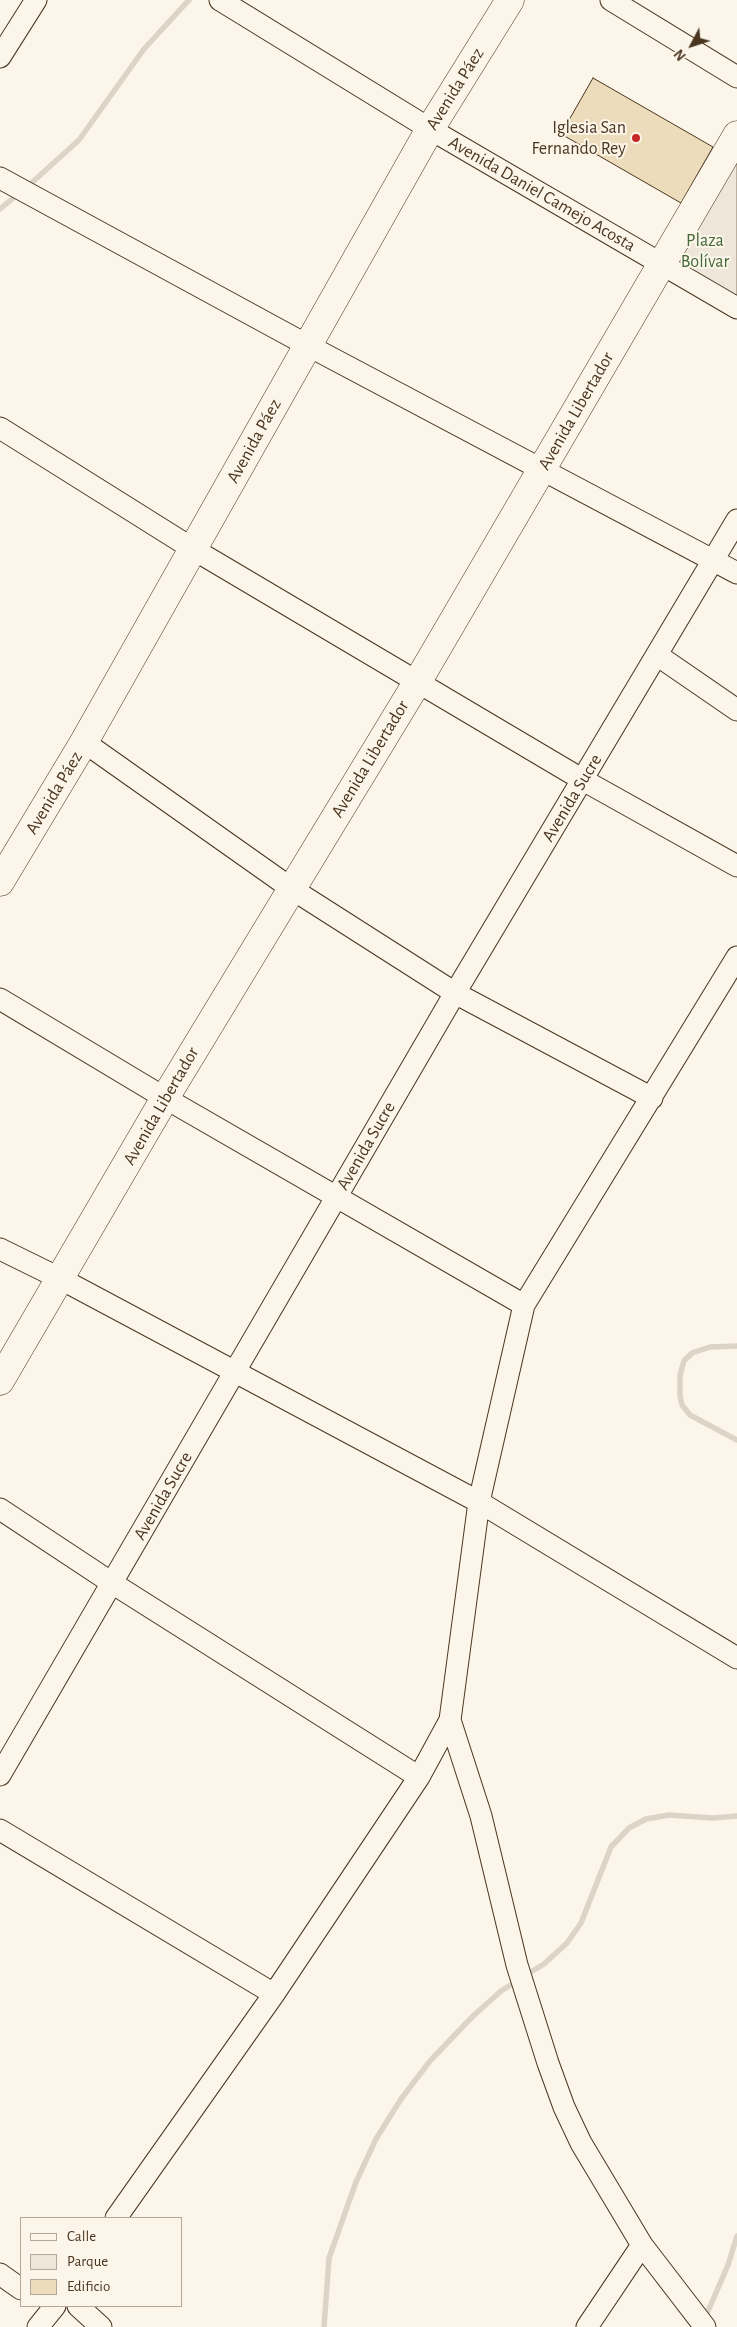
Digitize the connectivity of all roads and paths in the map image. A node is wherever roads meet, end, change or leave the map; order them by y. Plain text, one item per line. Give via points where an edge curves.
1 (36, 0) edge
2 (220, 0) edge
3 (510, 0) edge
4 (611, 0) edge
5 (0, 57) edge
6 (737, 77) edge
7 (430, 129) junction
8 (737, 135) edge
9 (6, 181) edge
10 (661, 263) junction
11 (737, 308) edge
12 (307, 345) junction
13 (0, 428) edge
14 (543, 470) junction
15 (737, 520) edge
16 (194, 549) junction
17 (712, 561) junction
18 (737, 573) edge
19 (657, 655) junction
20 (418, 681) junction
21 (737, 710) edge
22 (84, 742) junction
23 (583, 780) junction
24 (737, 866) edge
25 (0, 882) edge
26 (292, 889) junction
27 (737, 957) edge
28 (455, 993) junction
29 (0, 999) edge
30 (165, 1098) junction
31 (652, 1098) junction
32 (337, 1196) junction
33 (0, 1249) edge
34 (61, 1279) junction
35 (524, 1305) junction
36 (236, 1372) junction
37 (0, 1381) edge
38 (479, 1502) junction
39 (0, 1509) edge
40 (112, 1583) junction
41 (737, 1658) edge
42 (450, 1720) junction
43 (0, 1775) edge
44 (419, 1777) junction
45 (0, 1830) edge
46 (274, 1994) junction
47 (117, 2217) edge
48 (642, 2245) junction
49 (0, 2274) edge
50 (20, 2288) edge
51 (51, 2307) edge
52 (79, 2307) edge
53 (38, 2327) edge
54 (101, 2327) edge
55 (588, 2327) edge
56 (704, 2327) edge

1 - 5 street
2 - 7 street, Avenida Daniel Camejo Acosta
3 - 7 main road, Avenida Páez
4 - 6 street
7 - 10 street, Avenida Daniel Camejo Acosta
7 - 12 main road, Avenida Páez
8 - 10 main road, Avenida Libertador
9 - 12 street
10 - 11 street, Avenida Daniel Camejo Acosta
10 - 14 main road, Avenida Libertador
12 - 14 street
12 - 16 main road, Avenida Páez
13 - 16 street
14 - 17 street
14 - 20 main road, Avenida Libertador
15 - 17 street, Avenida Sucre
16 - 20 street
16 - 22 main road, Avenida Páez
17 - 18 street
17 - 19 street, Avenida Sucre
19 - 21 street
19 - 23 street, Avenida Sucre
20 - 23 street
20 - 26 main road, Avenida Libertador
22 - 25 main road, Avenida Páez
22 - 26 street
23 - 24 street
23 - 28 street, Avenida Sucre
26 - 28 street
26 - 30 main road, Avenida Libertador
27 - 31 street
28 - 31 street
28 - 32 street, Avenida Sucre
29 - 30 street
30 - 32 street
30 - 34 main road, Avenida Libertador
31 - 35 street
32 - 35 street
32 - 36 street, Avenida Sucre
33 - 34 street
34 - 36 street
34 - 37 main road, Avenida Libertador
35 - 38 street
36 - 38 street
36 - 40 street, Avenida Sucre
38 - 41 street
38 - 42 street
39 - 40 street
40 - 43 street, Avenida Sucre
40 - 44 street
42 - 44 street
42 - 48 street via 481,1816 517,1965 548,2063 574,2129
44 - 46 street
45 - 46 street
46 - 47 street
48 - 55 street
48 - 56 street
49 - 50 street
51 - 53 street
52 - 54 street

